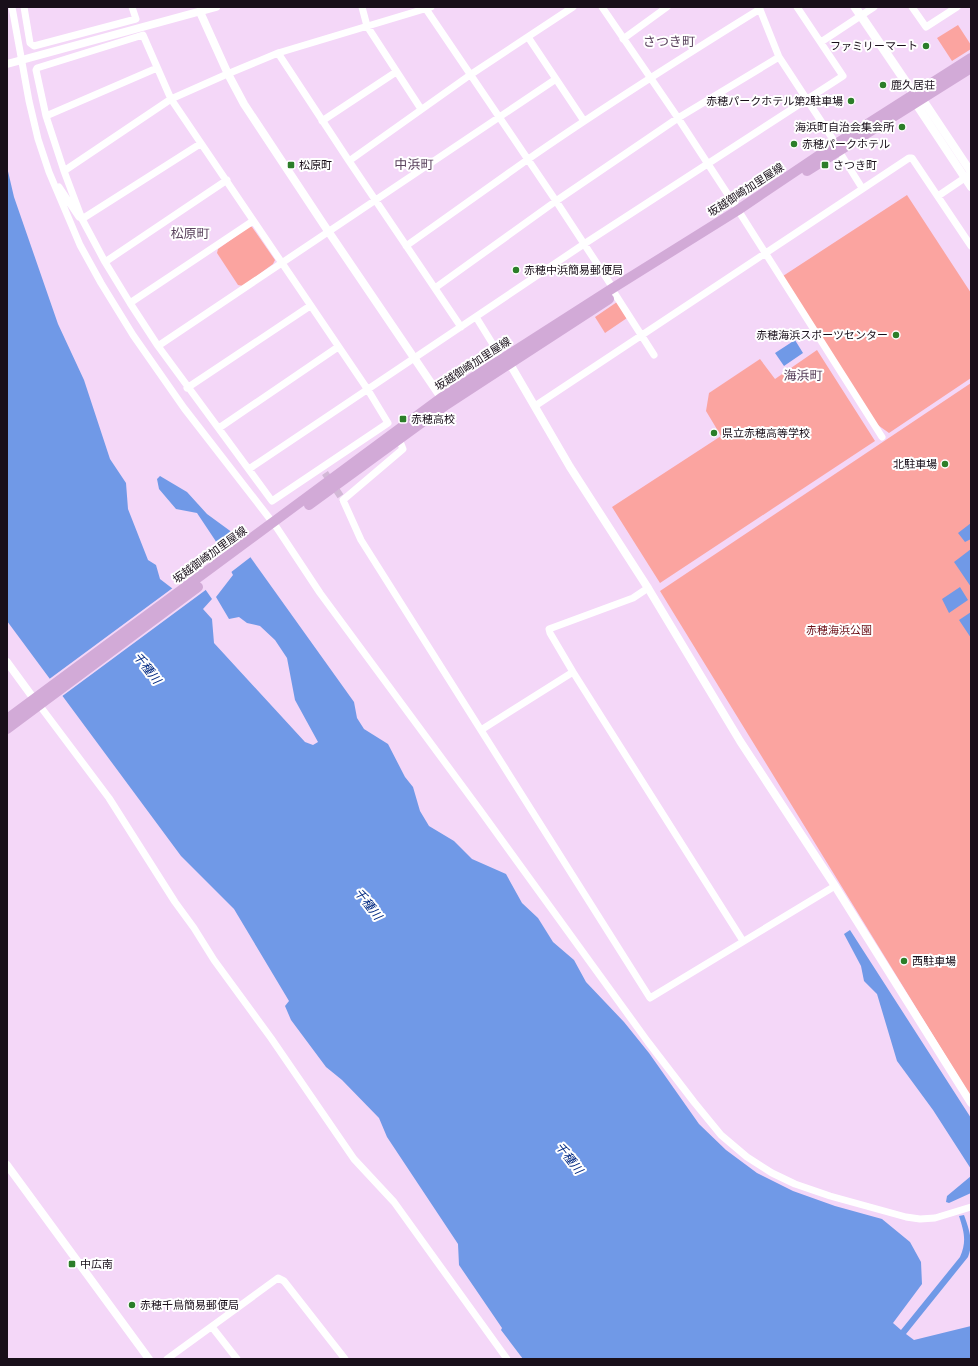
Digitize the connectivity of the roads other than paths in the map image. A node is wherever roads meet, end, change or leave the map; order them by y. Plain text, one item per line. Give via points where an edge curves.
1 (12, 7) edge
2 (24, 7) edge
3 (132, 7) edge
4 (216, 7) edge
5 (362, 7) edge
6 (573, 7) edge
7 (602, 7) edge
8 (667, 7) edge
9 (797, 7) edge
10 (855, 7) edge
11 (874, 7) edge
12 (912, 7) edge
13 (957, 7) edge
14 (429, 8) edge
15 (759, 8) edge
16 (199, 9) edge
17 (861, 16) junction
18 (367, 26) junction
19 (528, 37) junction
20 (623, 39) junction
21 (822, 42) junction
22 (278, 52) junction
23 (779, 57) junction
24 (971, 58) edge
25 (20, 60) junction
26 (7, 64) edge
27 (157, 68) junction
28 (971, 68) edge
29 (396, 72) junction
30 (228, 74) junction
31 (470, 75) junction
32 (556, 78) junction
33 (650, 78) junction
34 (171, 99) junction
35 (917, 99) junction
36 (806, 100) junction
37 (421, 109) junction
38 (46, 116) junction
39 (499, 117) junction
40 (678, 118) junction
41 (322, 120) junction
42 (584, 121) junction
43 (200, 144) junction
44 (838, 148) junction
45 (527, 160) junction
46 (349, 161) junction
47 (708, 163) junction
48 (64, 171) junction
49 (50, 172) junction
50 (969, 175) edge
51 (227, 180) junction
52 (971, 187) edge
53 (862, 188) junction
54 (938, 196) junction
55 (376, 200) junction
56 (556, 201) junction
57 (740, 212) junction
58 (82, 219) junction
59 (253, 221) junction
60 (329, 232) junction
61 (584, 244) junction
62 (406, 246) junction
63 (971, 246) edge
64 (765, 252) junction
65 (105, 262) junction
66 (282, 263) junction
67 (435, 288) junction
68 (614, 291) junction
69 (130, 303) junction
70 (310, 306) junction
71 (476, 317) junction
72 (461, 327) junction
73 (641, 335) junction
74 (158, 346) junction
75 (338, 347) junction
76 (654, 354) dead end
77 (414, 359) junction
78 (506, 362) junction
79 (187, 388) junction
80 (368, 390) junction
81 (444, 402) junction
82 (535, 406) junction
83 (388, 423) junction
84 (219, 428) junction
85 (397, 436) junction
86 (882, 437) dead end
87 (249, 469) junction
88 (273, 527) junction
89 (648, 588) junction
90 (7, 662) edge
91 (573, 672) junction
92 (39, 700) junction
93 (7, 719) edge
94 (7, 729) edge
95 (481, 730) junction
96 (835, 886) junction
97 (743, 941) junction
98 (971, 1103) edge
99 (7, 1165) edge
100 (971, 1207) edge
101 (212, 1327) junction
102 (488, 1334) junction
103 (150, 1359) edge
104 (167, 1359) edge
105 (236, 1359) edge
106 (345, 1359) edge
107 (503, 1359) edge
108 (507, 1359) edge

1 - 25 street
2 - 3 street via 30,43 34,46 136,19
4 - 16 street
5 - 18 street
6 - 19 street
7 - 20 street
8 - 20 street
9 - 21 street
10 - 17 main road
11 - 17 street
12 - 13 street via 926,27
14 - 18 street
14 - 31 street
15 - 23 street
15 - 33 street
16 - 25 street
16 - 30 street
17 - 21 street
17 - 35 main road
18 - 22 street
18 - 29 street
19 - 31 street
19 - 32 street
20 - 33 street
21 - 36 street via 843,76
22 - 30 street
22 - 41 street
23 - 36 street
23 - 40 street
24 - 35 main road, 坂越御崎加里屋線
25 - 26 street
25 - 49 street via 38,139
27 - 34 street
27 - 38 street
27 - 38 street via 143,35 37,68
28 - 35 main road, 坂越御崎加里屋線
29 - 37 street
29 - 41 street
30 - 34 street
30 - 60 street via 244,104
31 - 37 street
31 - 39 street
32 - 39 street
32 - 42 street
33 - 40 street
33 - 42 street
34 - 43 street
34 - 48 street
35 - 44 main road, 坂越御崎加里屋線
35 - 50 street
36 - 44 street
36 - 47 street
37 - 46 street
38 - 48 street
39 - 45 street
39 - 55 street
40 - 47 street
40 - 56 street
41 - 46 street
42 - 45 street
43 - 51 street
43 - 58 street
44 - 53 street
44 - 57 main road, 坂越御崎加里屋線
45 - 56 street
45 - 62 street
46 - 55 street
47 - 57 street
47 - 61 street
48 - 58 street
49 - 58 street via 78,217
49 - 88 street via 80,245 133,335
50 - 52 street
50 - 54 street
51 - 59 street
51 - 65 street
53 - 54 street via 912,158
53 - 64 street
54 - 63 street
55 - 60 street
55 - 62 street
56 - 61 street
56 - 67 street
57 - 64 street
57 - 68 main road, 坂越御崎加里屋線
58 - 65 street
59 - 66 street
59 - 69 street
60 - 66 street
60 - 77 street
61 - 68 street
61 - 71 street
62 - 67 street
64 - 73 street
64 - 86 street
65 - 69 street
66 - 70 street
66 - 74 street
67 - 72 street
68 - 73 street
68 - 78 main road, 坂越御崎加里屋線
69 - 74 street
70 - 75 street
70 - 79 street
71 - 72 street
71 - 78 street
72 - 77 street
73 - 76 street
73 - 82 street
74 - 79 street
75 - 80 street
75 - 84 street
77 - 80 street
77 - 81 street
78 - 81 main road, 坂越御崎加里屋線
78 - 82 street
79 - 84 street
80 - 83 street
80 - 87 street
81 - 85 main road, 坂越御崎加里屋線
82 - 89 street via 570,467
83 - 85 street
83 - 87 street via 323,470 272,501
84 - 87 street
85 - 88 main road, 坂越御崎加里屋線
85 - 95 street via 403,449 342,500 361,540
88 - 92 main road, 坂越御崎加里屋線
88 - 100 street via 648,1042 721,1135 747,1157 772,1173 830,1196 920,1219 935,1218
89 - 91 street via 633,598 549,629
89 - 96 street via 740,741
90 - 92 street
91 - 95 street
91 - 97 street
92 - 93 main road, 坂越御崎加里屋線
92 - 94 main road, 坂越御崎加里屋線
92 - 102 street via 109,798 214,960 354,1159 394,1202
95 - 97 street via 650,998
96 - 97 street
96 - 98 street
99 - 103 street
101 - 104 street
101 - 105 street
101 - 106 street via 278,1278 284,1281
102 - 107 street
102 - 108 street

